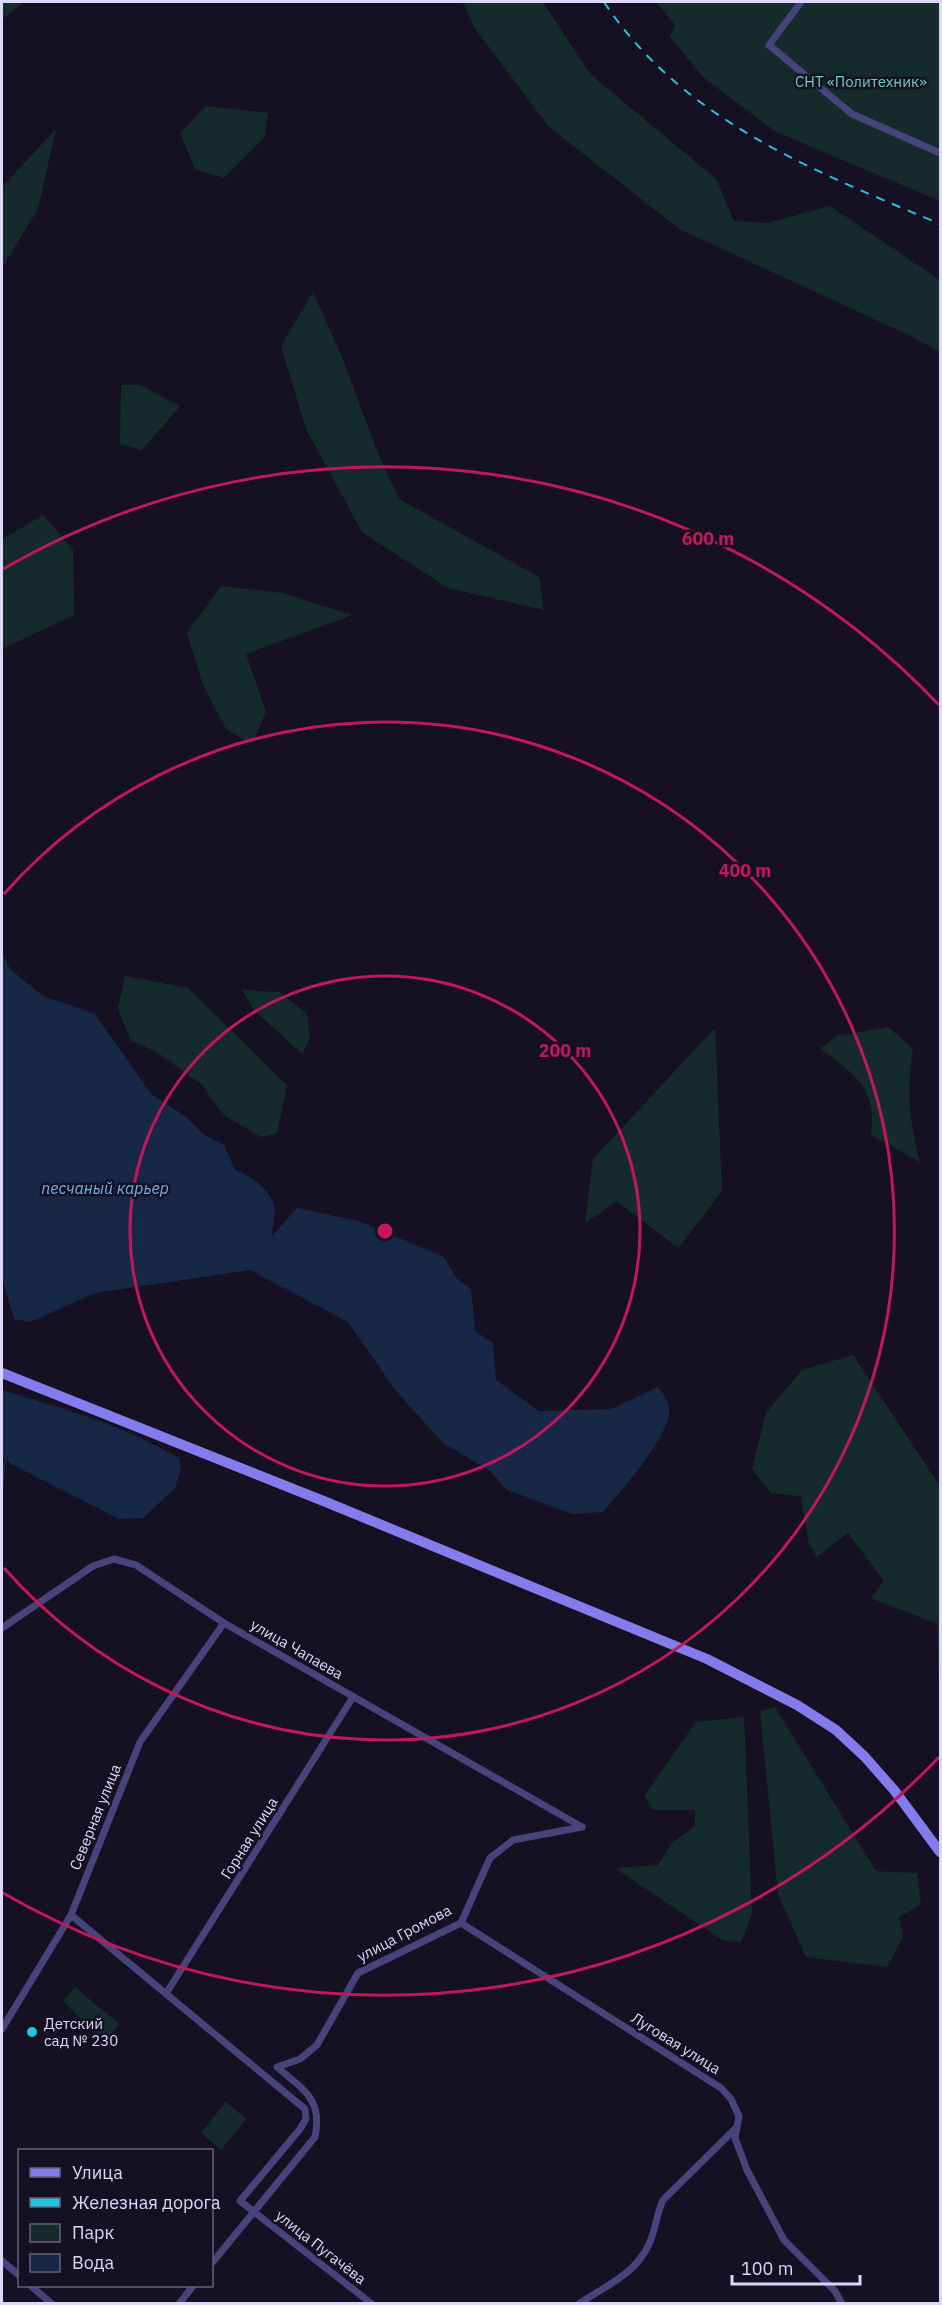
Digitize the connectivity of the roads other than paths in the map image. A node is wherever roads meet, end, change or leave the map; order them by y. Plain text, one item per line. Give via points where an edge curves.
1 (801, 2) edge
2 (940, 153) edge
3 (2, 1373) edge
4 (224, 1623) junction
5 (2, 1628) edge
6 (353, 1697) junction
7 (582, 1827) joint
8 (940, 1852) edge
9 (71, 1915) junction
10 (461, 1923) junction
11 (167, 1992) junction
12 (2, 2029) edge
13 (277, 2067) junction
14 (268, 2076) junction
15 (736, 2128) junction
16 (253, 2212) junction
17 (2, 2261) edge
18 (213, 2262) edge
19 (18, 2274) edge
20 (32, 2287) edge
21 (192, 2287) edge
22 (52, 2304) edge
23 (178, 2304) edge
24 (372, 2304) edge
25 (579, 2304) edge
26 (842, 2304) edge

1 - 2 street via 770,45 852,114
3 - 8 street via 573,1603 707,1659 788,1700 836,1730 865,1757
4 - 5 street, улица Чапаева via 136,1565 114,1559 65,1582
4 - 6 street, улица Чапаева
4 - 9 street, Северная улица via 140,1742
6 - 7 street, улица Чапаева
6 - 11 street, Горная улица
7 - 10 street, улица Громова via 513,1840 490,1858
9 - 11 street
9 - 12 street, Северная улица
10 - 13 street, улица Громова via 358,1973 317,2045 300,2059
10 - 15 street, Луговая улица via 721,2088 739,2116
11 - 14 street
13 - 14 street
13 - 16 street via 312,2097 318,2123 315,2138
14 - 16 street via 305,2109 306,2119 240,2201
15 - 25 street via 663,2200 650,2244 635,2266
15 - 26 street, Луговая улица via 735,2138 747,2170 784,2240 835,2291
16 - 18 street
16 - 24 street, улица Пугачёва
17 - 19 street
20 - 22 street
21 - 23 street

